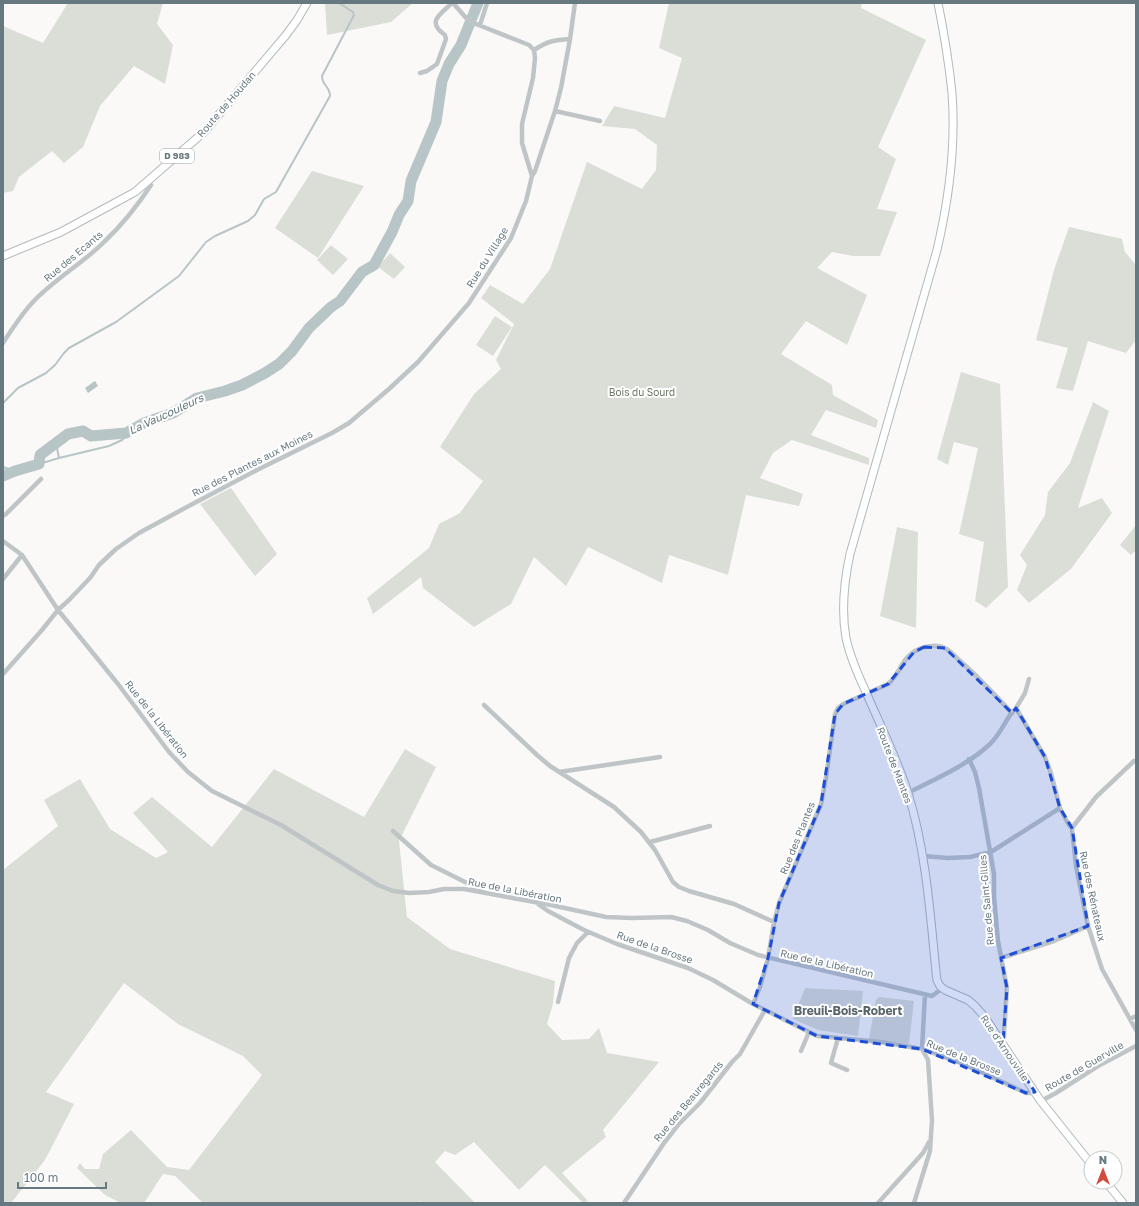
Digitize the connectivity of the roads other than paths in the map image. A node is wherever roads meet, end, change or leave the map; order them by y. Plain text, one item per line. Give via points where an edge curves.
1 (307, 3) edge
2 (452, 3) edge
3 (487, 3) edge
4 (575, 3) edge
5 (938, 3) edge
6 (478, 25) junction
7 (570, 39) junction
8 (534, 50) junction
9 (420, 73) dead end
10 (555, 111) junction
11 (600, 121) dead end
12 (532, 176) junction
13 (148, 182) junction
14 (3, 256) edge
15 (450, 326) joint
16 (3, 343) edge
17 (41, 479) dead end
18 (3, 516) edge
19 (3, 541) edge
20 (22, 555) junction
21 (3, 579) edge
22 (58, 610) junction
23 (3, 674) edge
24 (1029, 679) dead end
25 (866, 693) junction
26 (484, 705) dead end
27 (1016, 708) junction
28 (1012, 713) junction
29 (660, 757) dead end
30 (970, 759) junction
31 (1134, 761) dead end
32 (559, 772) junction
33 (908, 793) junction
34 (1060, 808) junction
35 (710, 826) dead end
36 (1072, 828) junction
37 (393, 831) dead end
38 (650, 842) junction
39 (991, 852) junction
40 (923, 856) junction
41 (488, 893) junction
42 (537, 902) junction
43 (774, 922) junction
44 (1088, 926) junction
45 (588, 932) junction
46 (768, 958) junction
47 (1001, 958) junction
48 (943, 988) junction
49 (925, 994) junction
50 (558, 1002) dead end
51 (753, 1004) junction
52 (765, 1010) junction
53 (1136, 1016) edge
54 (1130, 1019) junction
55 (1136, 1030) edge
56 (810, 1032) junction
57 (838, 1038) junction
58 (1001, 1040) junction
59 (1136, 1046) edge
60 (922, 1049) junction
61 (801, 1051) dead end
62 (846, 1070) dead end
63 (1034, 1092) junction
64 (1042, 1103) junction
65 (931, 1137) junction
66 (1083, 1154) edge
67 (1113, 1190) edge
68 (624, 1203) edge
69 (878, 1203) edge
70 (914, 1203) edge
71 (1124, 1203) edge

1 - 13 main road, Route de Houdan / D 983 via 286,35 204,132
2 - 6 street via 467,19
2 - 9 street via 435,23 446,39 437,64
3 - 6 street
4 - 7 street, Rue du Village
5 - 25 main road, Route de Mantes via 948,56 953,113 946,211 844,582 843,605 847,643
6 - 8 street via 529,45
7 - 8 street via 545,43
7 - 10 street, Rue du Village
8 - 12 street via 533,78 522,124 522,144
10 - 11 street
10 - 12 street, Rue du Village
12 - 15 street, Rue du Village via 526,201 511,238 469,303
13 - 14 main road, Route de Houdan / D 983 via 136,192 61,232
13 - 16 street, Rue des Ecants via 151,185 125,220 104,242 32,303
15 - 22 street, Rue des Plantes aux Moines via 418,362 349,423 139,533 103,561
17 - 18 street
19 - 20 street
20 - 21 street
20 - 22 street, Rue de la Libération
22 - 23 street, Rue des Plantes aux Moines
22 - 41 street, Rue de la Libération via 169,752 188,772 212,790 281,824 378,885 393,891 409,894 464,889
24 - 27 street via 1025,693
25 - 28 street, Rue des Plantes via 894,679 902,664 914,652 924,647 945,648 971,670
25 - 33 main road, Route de Mantes
25 - 43 street, Rue des Plantes via 843,704 835,714 821,804 779,904
26 - 32 street
27 - 28 street
27 - 34 street, Rue des Rénateaux via 1045,757
28 - 30 street via 995,739
29 - 32 street
30 - 33 street
30 - 39 street, Rue de Saint-Gilles via 979,788
31 - 36 street via 1096,797
32 - 38 street via 614,807
33 - 40 main road, Route de Mantes
34 - 36 street, Rue des Rénateaux
34 - 39 street
35 - 38 street
36 - 44 street, Rue des Rénateaux via 1076,866
37 - 41 street via 431,865
38 - 43 street via 673,882 679,887 734,904
39 - 40 street via 948,858
39 - 47 street, Rue de Saint-Gilles
40 - 48 main road, Route de Mantes via 937,977
41 - 42 street, Rue de la Libération
42 - 45 street, Rue de la Brosse via 548,911
42 - 46 street, Rue de la Libération via 606,917 671,917 708,930 737,946
43 - 46 street, Rue des Plantes
44 - 47 street via 1054,941
44 - 54 street, Rue des Rénateaux via 1102,970
45 - 50 street via 577,943 569,958
45 - 51 street, Rue de la Brosse via 688,968
46 - 49 street, Rue de la Libération
46 - 51 street, Rue des Plantes
47 - 58 street, Rue de Saint-Gilles via 1007,988 1004,1038
48 - 49 street, Rue de la Libération via 932,996
48 - 58 main road, Rue d'Arnouville via 975,1006
49 - 60 street
51 - 52 street, Rue de la Brosse
52 - 56 street, Rue de la Brosse
52 - 68 street, Rue des Beauregards via 740,1054 700,1103 678,1125
53 - 54 street
54 - 55 street, Rue des Rénateaux
56 - 57 street, Rue de la Brosse via 817,1036
56 - 61 street
57 - 60 street, Rue de la Brosse
57 - 62 street via 830,1063
58 - 63 main road, Rue d'Arnouville
59 - 64 street, Route de Guerville via 1098,1066
60 - 63 street, Rue de la Brosse via 1026,1092
60 - 65 street via 928,1060 932,1105
63 - 64 main road, Rue d'Arnouville
64 - 66 main road, Rue d'Arnouville
65 - 69 street via 923,1153
65 - 70 street via 930,1151
67 - 71 main road

